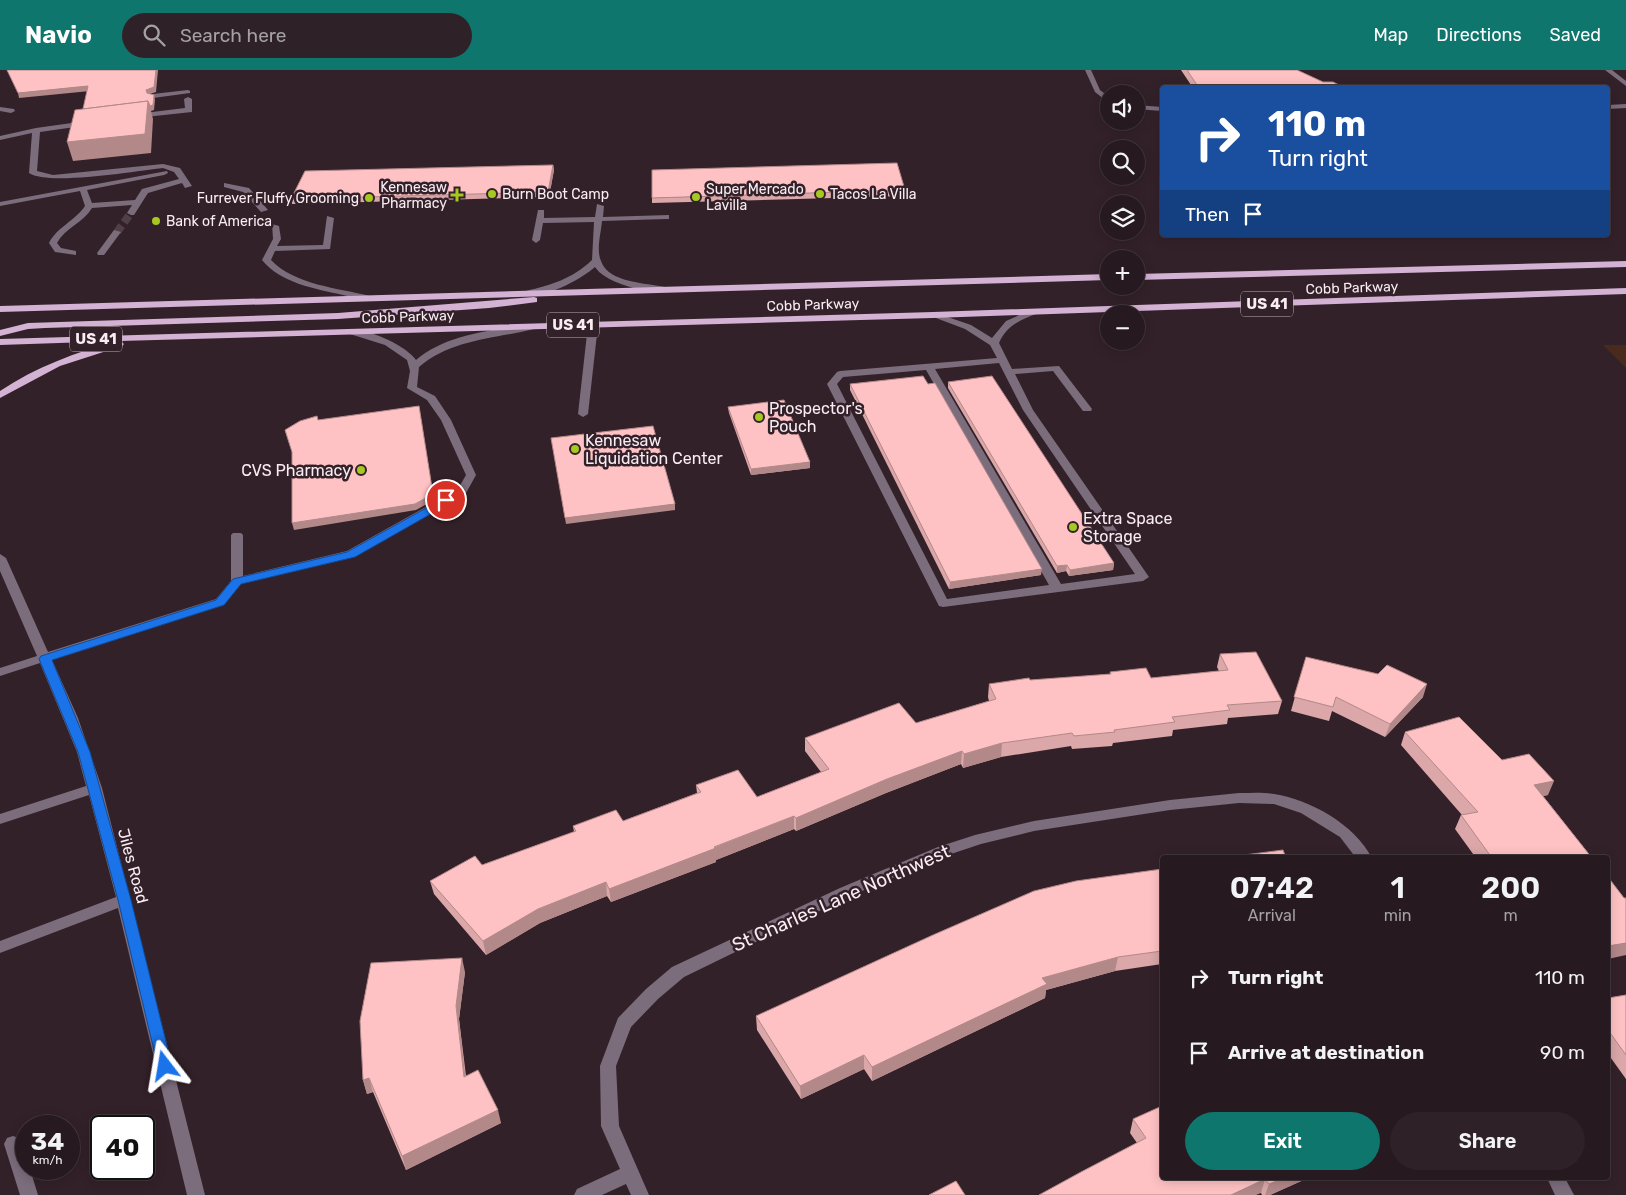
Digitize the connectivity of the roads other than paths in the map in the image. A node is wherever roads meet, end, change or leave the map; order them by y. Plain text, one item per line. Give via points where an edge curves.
1 (1088, 70) edge
2 (1608, 70) edge
3 (1626, 84) edge
4 (1100, 94) edge
5 (153, 96) edge
6 (1626, 106) edge
7 (1610, 107) edge
8 (1145, 108) edge
9 (0, 109) edge
10 (1160, 109) edge
11 (11, 111) dead end
12 (123, 118) edge
13 (94, 122) edge
14 (36, 130) junction
15 (0, 138) edge
16 (177, 170) junction
17 (227, 185) dead end
18 (83, 189) junction
19 (138, 202) junction
20 (0, 204) edge
21 (89, 206) junction
22 (600, 206) dead end
23 (264, 210) dead end
24 (131, 213) tunnel mouth
25 (666, 217) dead end
26 (330, 218) dead end
27 (599, 219) junction
28 (275, 226) dead end
29 (118, 232) tunnel mouth
30 (536, 240) dead end
31 (270, 249) junction
32 (73, 253) dead end
33 (101, 253) dead end
34 (596, 261) junction
35 (1626, 264) edge
36 (1145, 276) edge
37 (1100, 277) edge
38 (662, 290) junction
39 (1626, 291) edge
40 (573, 292) junction
41 (529, 293) junction
42 (367, 298) junction
43 (0, 308) edge
44 (1033, 312) junction
45 (933, 315) junction
46 (594, 325) junction
47 (532, 327) junction
48 (353, 332) junction
49 (0, 333) edge
50 (149, 338) junction
51 (0, 342) edge
52 (994, 343) junction
53 (1002, 360) junction
54 (415, 366) junction
55 (929, 366) junction
56 (1008, 372) junction
57 (0, 395) edge
58 (1087, 409) dead end
59 (583, 414) dead end
60 (237, 535) dead end
61 (0, 558) edge
62 (237, 581) junction
63 (1057, 588) junction
64 (45, 659) junction
65 (0, 672) edge
66 (94, 788) junction
67 (0, 818) edge
68 (1363, 855) edge
69 (124, 900) junction
70 (0, 948) edge
71 (13, 1144) dead end
72 (630, 1173) junction
73 (1557, 1180) edge
74 (29, 1195) edge
75 (196, 1195) edge
76 (583, 1195) edge
77 (640, 1195) edge
78 (1565, 1195) edge

1 - 4 street
2 - 3 street
5 - 12 street via 188,96 189,110
6 - 7 street
8 - 10 street
9 - 11 street
13 - 14 street
14 - 15 street
14 - 16 street via 33,173 53,177 163,166
16 - 18 street
16 - 19 street via 186,183 145,191
17 - 23 street via 246,190
18 - 20 street
18 - 21 street
19 - 21 street
19 - 24 street
21 - 32 street via 84,216 53,243 58,250
22 - 27 street
25 - 27 street
26 - 31 street via 327,247
27 - 30 street via 540,216
27 - 34 street
28 - 31 street via 276,239
29 - 33 street
31 - 42 street via 266,260 280,272
34 - 38 street via 602,270 621,281
34 - 41 street via 574,279
35 - 36 main road, Cobb Parkway / US 41
37 - 38 main road, Cobb Parkway / US 41
38 - 40 main road, Cobb Parkway / US 41
39 - 44 main road, Cobb Parkway / US 41
40 - 41 main road, Cobb Parkway / US 41
40 - 49 main road via 489,306 330,316 45,325
41 - 42 main road, Cobb Parkway / US 41
42 - 43 main road, Cobb Parkway / US 41
44 - 45 main road, Cobb Parkway / US 41
44 - 52 street via 1010,321
45 - 46 main road, Cobb Parkway / US 41
45 - 52 street via 968,326
46 - 47 main road, Cobb Parkway / US 41
46 - 59 street
47 - 48 main road, Cobb Parkway / US 41
47 - 54 street via 447,347
48 - 50 main road, Cobb Parkway / US 41
48 - 54 street via 398,349 408,355
50 - 51 main road, Cobb Parkway / US 41
50 - 57 main road via 73,356 26,378
52 - 53 street
53 - 55 street
53 - 56 street
54 - 62 street via 412,388 431,398 446,420 471,475 462,492 351,554
55 - 63 street
55 - 63 street via 840,374 832,384 943,603
56 - 58 street via 1056,368
56 - 63 street via 1028,410 1143,577
60 - 62 street
61 - 64 street, Jiles Road
62 - 64 street via 220,602
64 - 65 street
64 - 66 street, Jiles Road via 71,718
66 - 67 street
66 - 69 street, Jiles Road
68 - 72 street, St Charles Lane Northwest via 1346,833 1306,809 1274,799 1239,798 1170,805 1044,825 980,839 944,850 844,892 678,972 624,1023 608,1066 610,1126
69 - 70 street
69 - 75 street, Jiles Road
71 - 74 street
72 - 76 street
72 - 77 street, St Charles Lane Northwest
73 - 78 street

